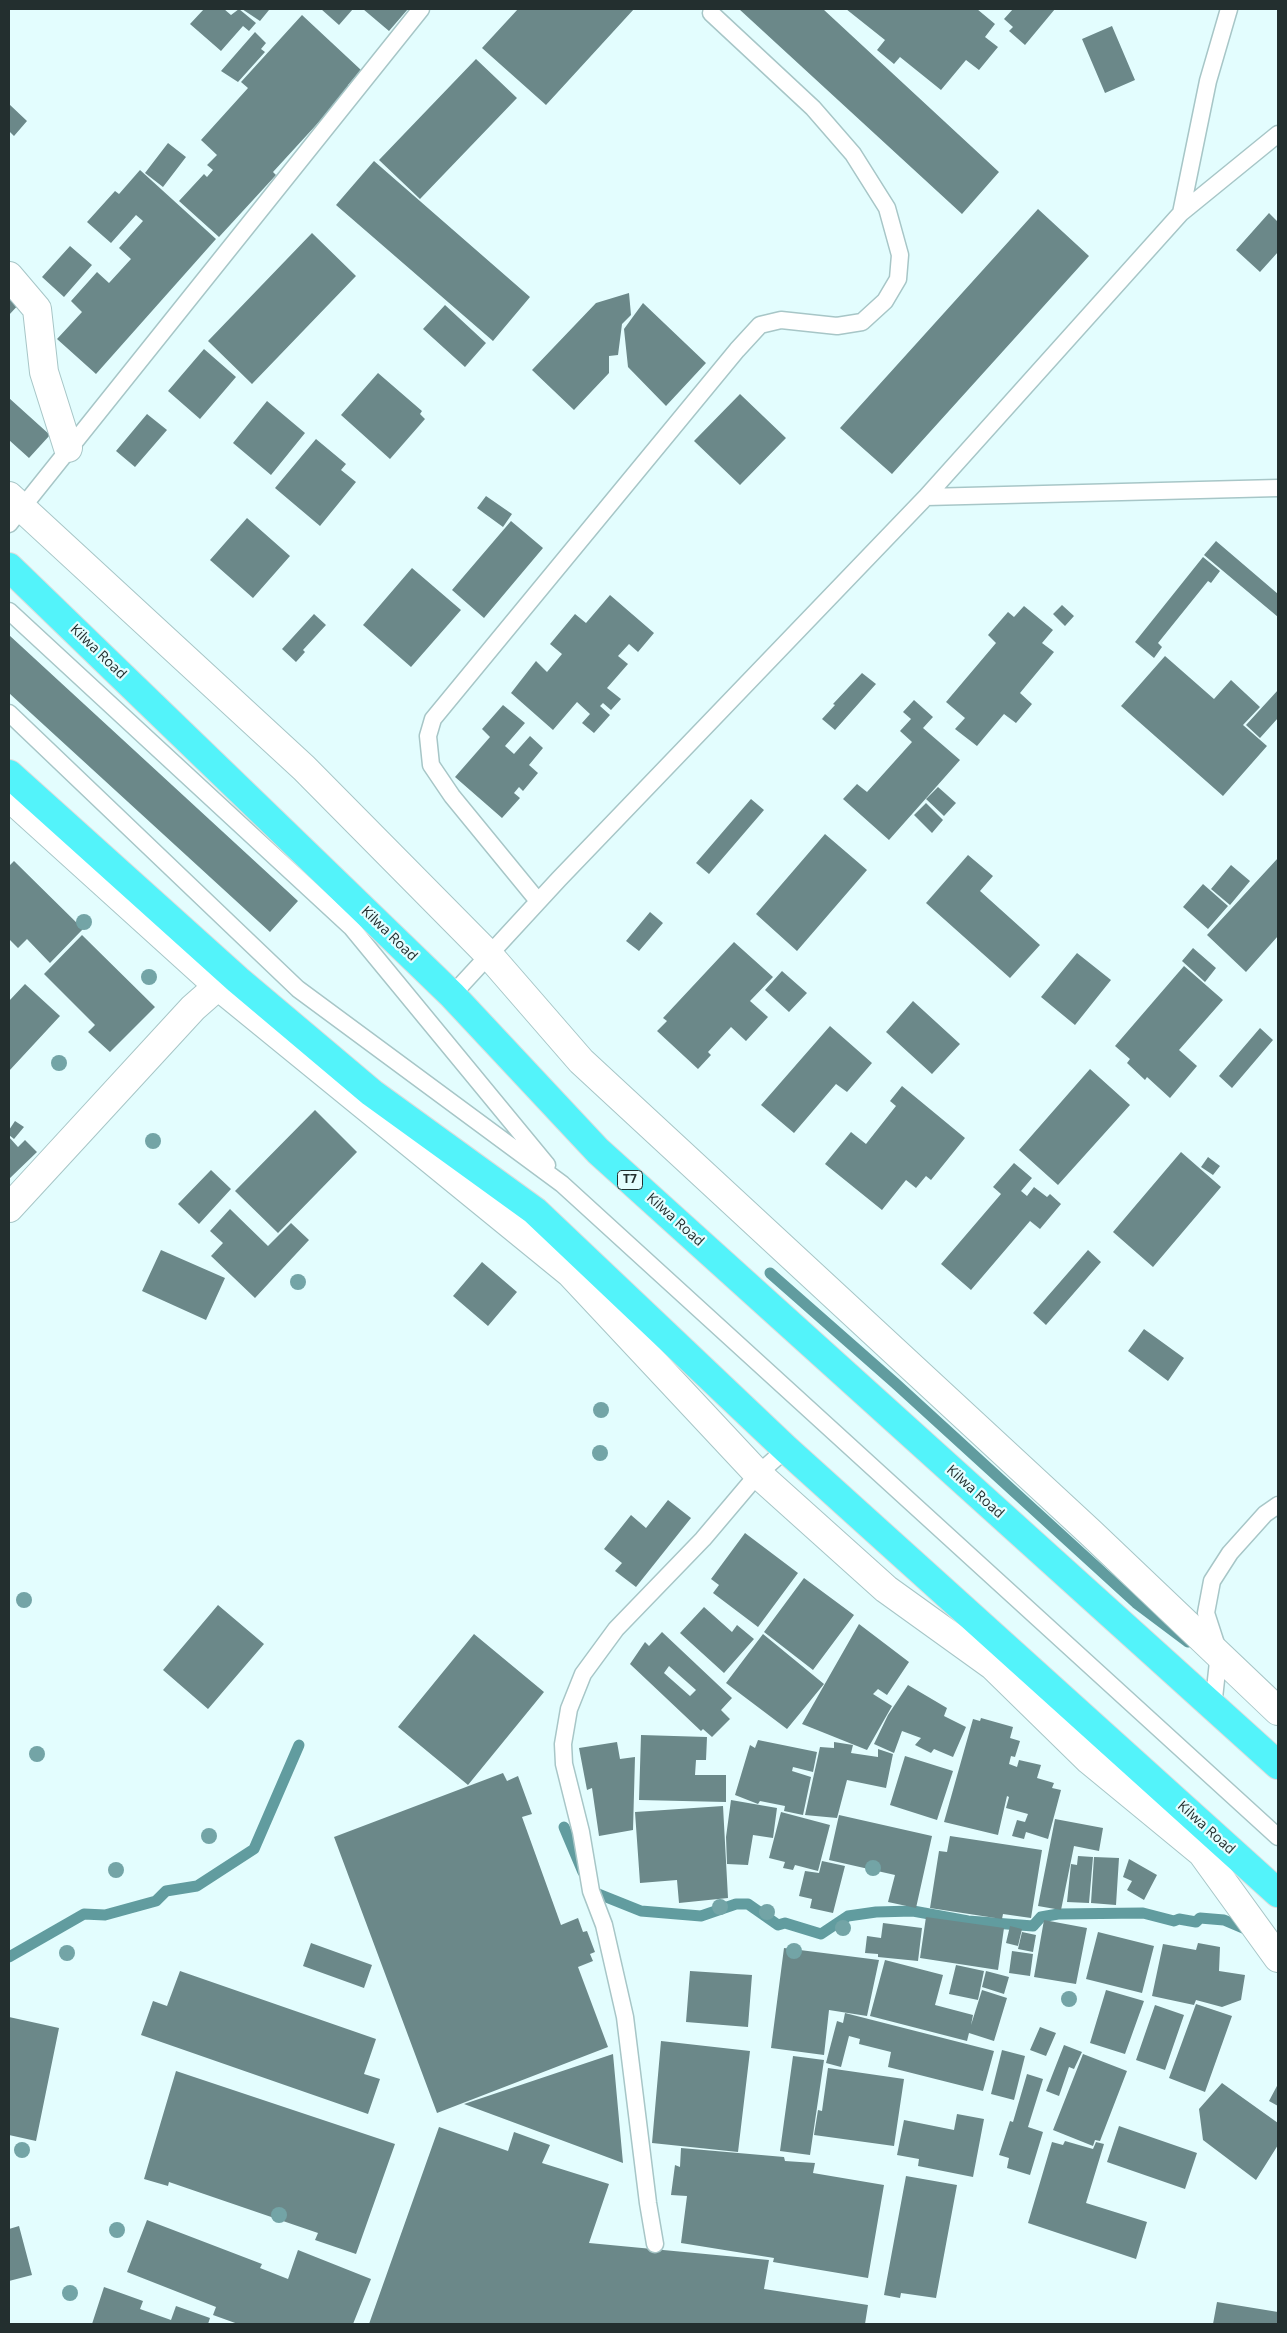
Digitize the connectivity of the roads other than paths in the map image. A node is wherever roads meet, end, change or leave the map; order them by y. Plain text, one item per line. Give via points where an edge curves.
1 (421, 9) edge
2 (1229, 9) edge
3 (711, 13) dead end
4 (1278, 134) edge
5 (1181, 214) junction
6 (9, 276) edge
7 (68, 448) junction
8 (1278, 488) edge
9 (926, 497) junction
10 (13, 509) edge
11 (9, 567) edge
12 (9, 611) edge
13 (9, 713) edge
14 (9, 774) edge
15 (9, 797) edge
16 (538, 901) junction
17 (489, 955) junction
18 (228, 983) junction
19 (452, 995) junction
20 (562, 1184) junction
21 (9, 1208) edge
22 (786, 1449) junction
23 (758, 1474) junction
24 (1278, 1505) edge
25 (1219, 1653) junction
26 (1213, 1707) junction
27 (1278, 1711) edge
28 (1278, 1765) edge
29 (1278, 1837) edge
30 (1278, 1893) edge
31 (1278, 1958) edge
32 (655, 2244) dead end

1 - 7 lane
2 - 5 lane via 1208,81
3 - 16 lane via 812,108 853,154 887,208 900,256 898,278 886,301 862,322 837,326 781,320 760,325 433,719 428,736 431,766
4 - 5 lane
5 - 9 lane
6 - 7 street via 38,309 44,372
7 - 10 lane
8 - 9 lane
9 - 16 lane
10 - 17 street via 304,768
11 - 19 highway, Kilwa Road / T7
12 - 20 lane via 352,928
13 - 20 lane via 298,989
14 - 18 highway, Kilwa Road
15 - 18 street
16 - 17 lane
17 - 19 lane
17 - 25 street via 581,1060
18 - 21 street via 193,1008
18 - 22 highway, Kilwa Road via 534,1211
18 - 23 street via 570,1273
19 - 26 highway, Kilwa Road / T7 via 598,1151
20 - 29 lane
22 - 23 lane
22 - 30 highway, Kilwa Road
23 - 31 street via 886,1589 993,1666 1090,1760 1202,1853
23 - 32 lane via 703,1539 616,1629 582,1674 569,1710 563,1744 564,1764 591,1890 604,1925 625,2018
24 - 25 lane via 1265,1514 1230,1553 1212,1581 1206,1613
25 - 26 lane
25 - 27 street
26 - 28 highway, Kilwa Road / T7

